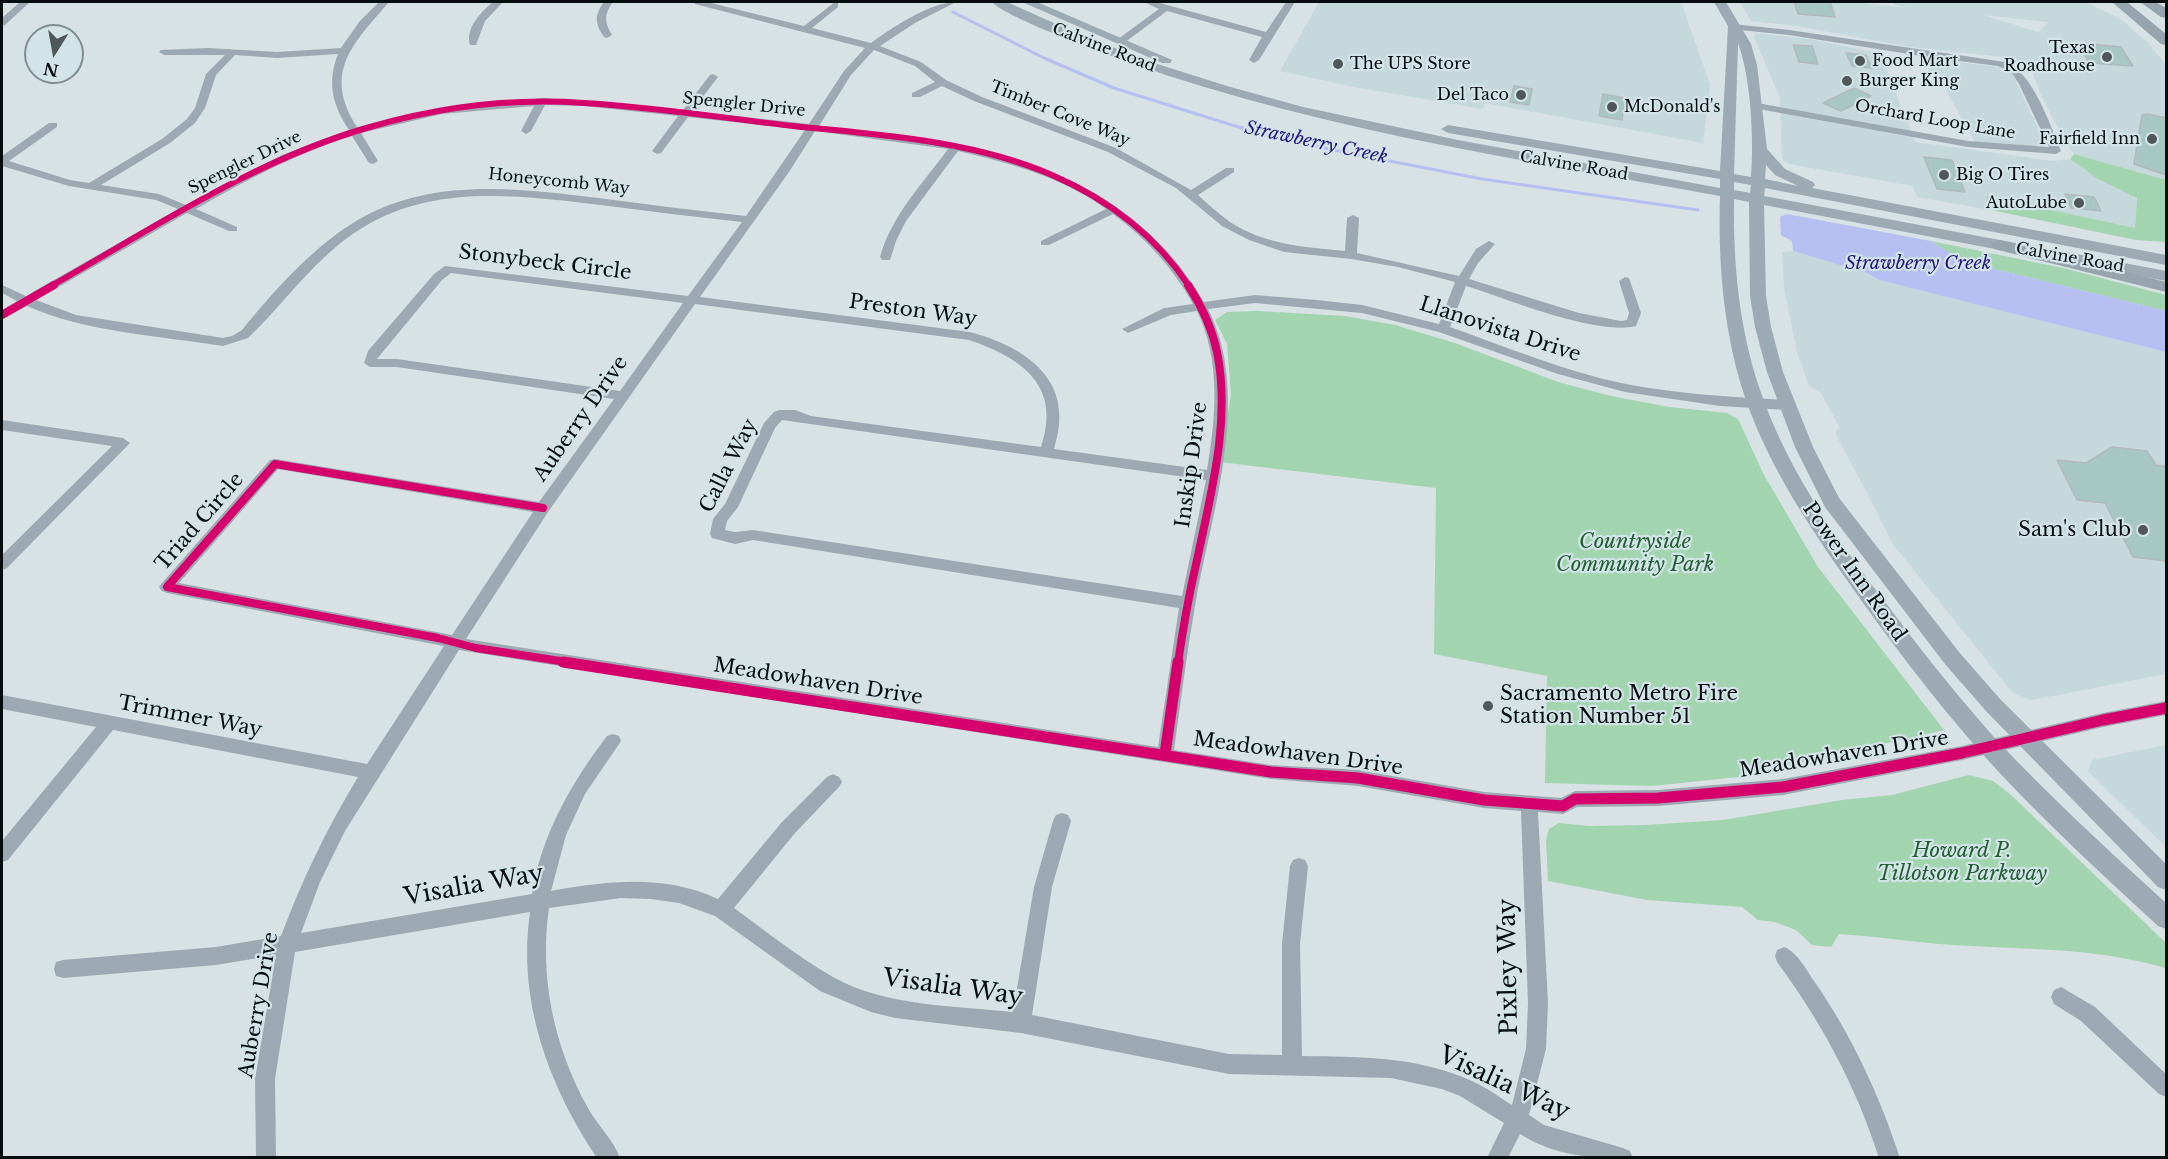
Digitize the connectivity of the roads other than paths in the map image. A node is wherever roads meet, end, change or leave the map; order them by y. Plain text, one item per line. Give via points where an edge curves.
1 (25, 2) edge
2 (384, 2) edge
3 (498, 2) edge
4 (608, 2) edge
5 (705, 2) edge
6 (952, 2) edge
7 (998, 2) edge
8 (1028, 2) edge
9 (1148, 2) edge
10 (1290, 2) edge
11 (1720, 2) edge
12 (2119, 2) edge
13 (2147, 2) edge
14 (835, 5) dead end
15 (1166, 8) junction
16 (2166, 14) edge
17 (2, 23) edge
18 (1733, 27) junction
19 (806, 29) junction
20 (607, 35) dead end
21 (1268, 36) junction
22 (1121, 41) junction
23 (2166, 41) edge
24 (473, 43) dead end
25 (873, 46) junction
26 (344, 51) junction
27 (164, 52) dead end
28 (232, 53) junction
29 (1254, 60) dead end
30 (713, 77) dead end
31 (942, 82) junction
32 (916, 95) dead end
33 (542, 101) junction
34 (1757, 106) junction
35 (684, 114) junction
36 (53, 125) dead end
37 (812, 128) junction
38 (357, 131) junction
39 (526, 131) dead end
40 (956, 146) junction
41 (1760, 150) junction
42 (657, 151) dead end
43 (373, 160) dead end
44 (1230, 170) dead end
45 (1727, 185) junction
46 (92, 186) junction
47 (1757, 191) junction
48 (1192, 194) junction
49 (1865, 203) junction
50 (187, 209) junction
51 (1114, 209) junction
52 (1353, 218) dead end
53 (750, 220) junction
54 (233, 229) dead end
55 (1045, 243) dead end
56 (1489, 243) dead end
57 (2000, 245) junction
58 (1351, 255) junction
59 (886, 257) dead end
60 (2166, 260) edge
61 (2166, 276) edge
62 (1464, 281) junction
63 (1625, 281) dead end
64 (2166, 287) edge
65 (2, 289) edge
66 (26, 301) junction
67 (690, 301) junction
68 (1200, 306) junction
69 (2, 315) edge
70 (1128, 329) dead end
71 (1443, 329) junction
72 (622, 396) junction
73 (1757, 403) junction
74 (1786, 405) junction
75 (2, 425) edge
76 (1046, 452) junction
77 (1212, 476) junction
78 (543, 508) junction
79 (2, 564) edge
80 (1187, 603) junction
81 (457, 643) junction
82 (2, 702) edge
83 (2166, 708) edge
84 (109, 723) junction
85 (2026, 739) junction
86 (613, 741) dead end
87 (1990, 747) junction
88 (1165, 753) junction
89 (371, 772) junction
90 (833, 782) dead end
91 (1529, 804) junction
92 (1062, 821) dead end
93 (2, 854) edge
94 (1299, 866) dead end
95 (2166, 879) edge
96 (540, 900) junction
97 (721, 910) junction
98 (2166, 918) edge
99 (287, 944) junction
100 (1784, 956) dead end
101 (63, 969) dead end
102 (2061, 997) dead end
103 (1022, 1023) junction
104 (1292, 1066) junction
105 (2166, 1087) edge
106 (1517, 1119) junction
107 (266, 1158) edge
108 (610, 1158) edge
109 (1497, 1158) edge
110 (1623, 1158) edge
111 (1890, 1158) edge

1 - 17 street
2 - 26 street
3 - 24 street via 479,22
4 - 20 street via 599,18
5 - 19 street, Timber Cove Way
6 - 25 street, Auberry Drive
7 - 45 main road, Calvine Road via 1114,54 1240,96 1386,130
8 - 22 main road, Calvine Road
9 - 15 street
10 - 21 street
11 - 18 main road, Power Inn Road
12 - 23 highway
13 - 16 highway
14 - 19 street
15 - 21 street
15 - 22 street
18 - 34 main road, Power Inn Road via 1745,44
18 - 34 street, Orchard Loop Lane via 1794,32 2011,68 2023,83 2056,151 1968,144
18 - 45 main road, Power Inn Road
19 - 25 street, Timber Cove Way
21 - 29 street
22 - 45 main road, Calvine Road via 1162,59 1230,80 1375,116
25 - 31 street, Timber Cove Way via 918,64
25 - 37 street, Auberry Drive via 847,73
26 - 28 street
26 - 38 street via 337,72 337,96 342,111
27 - 28 street
28 - 46 street via 211,74 200,108 191,121
30 - 35 street
31 - 32 street
31 - 48 street, Timber Cove Way via 1002,110 1086,138
33 - 35 street, Spengler Drive
33 - 38 street, Spengler Drive via 466,107
33 - 39 street
34 - 41 main road, Power Inn Road
35 - 37 street, Spengler Drive
35 - 42 street, Spengler Drive
36 - 46 street via 4,158 3,163
37 - 40 street, Inskip Drive
37 - 53 street, Auberry Drive
38 - 43 street
38 - 50 street, Spengler Drive via 269,165
40 - 51 street, Inskip Drive via 1048,173
40 - 59 street via 911,206 890,241
41 - 47 main road, Power Inn Road
41 - 49 main road via 1780,172
44 - 48 street
45 - 47 main road, Calvine Road
45 - 73 main road, Power Inn Road via 1733,310
46 - 50 street via 150,195
47 - 49 main road, Calvine Road
47 - 57 main road, Calvine Road
47 - 74 main road, Power Inn Road via 1758,296
48 - 58 street, Timber Cove Way via 1226,224 1253,238 1284,248
49 - 60 main road, Calvine Road
50 - 54 street, Spengler Drive
50 - 66 street, Spengler Drive
51 - 55 street
51 - 68 street, Inskip Drive via 1163,250
52 - 58 street
53 - 66 street, Honeycomb Way via 508,191 462,192 429,198 384,212 348,232 236,341 83,320
53 - 67 street, Auberry Drive
56 - 62 street via 1472,261
57 - 61 main road, Calvine Road
57 - 64 highway
58 - 62 street, Timber Cove Way
62 - 63 street, Timber Cove Way via 1577,317 1621,325 1632,323 1635,313
62 - 71 street
65 - 66 street
66 - 69 street, Spengler Drive
67 - 72 street, Auberry Drive
67 - 72 street, Stonybeck Circle via 449,269 381,343 370,363 397,363
67 - 76 street, Preston Way via 970,336 998,345 1030,365 1050,393 1054,420
68 - 70 street, Llanovista Drive via 1168,311
68 - 71 street, Llanovista Drive via 1255,299 1317,304 1362,309
68 - 77 street, Inskip Drive via 1219,363 1220,414
71 - 73 street, Llanovista Drive via 1625,388
72 - 78 street, Auberry Drive
73 - 74 street, Llanovista Drive
73 - 87 main road, Power Inn Road via 1773,443 1814,520 1902,641
74 - 85 main road, Power Inn Road via 1832,502 1952,658
75 - 79 street via 123,443
76 - 77 street, Calla Way
76 - 80 street, Calla Way via 779,415 769,426 731,507 720,519 717,534 735,538 753,535
77 - 80 street, Inskip Drive
78 - 81 street, Auberry Drive
78 - 81 street, Triad Circle via 275,464 167,587
80 - 88 street, Inskip Drive
81 - 88 street, Meadowhaven Drive
81 - 89 street, Auberry Drive
82 - 84 street, Trimmer Way
83 - 85 street, Meadowhaven Drive
84 - 89 street, Trimmer Way
84 - 93 street
85 - 87 street, Meadowhaven Drive
85 - 95 main road, Power Inn Road
86 - 96 street via 589,772 569,809
87 - 91 street, Meadowhaven Drive via 1783,787 1658,798 1575,799 1563,806
87 - 98 main road, Power Inn Road
88 - 91 street, Meadowhaven Drive via 1271,772 1358,778 1456,797
89 - 99 street, Auberry Drive via 317,870
90 - 97 street via 807,806
91 - 106 street, Pixley Way via 1538,1003 1532,1073
92 - 103 street via 1043,887
94 - 104 street via 1291,944
96 - 97 street, Visalia Way via 606,890 647,889 685,895
96 - 99 street, Visalia Way
96 - 108 street via 536,971 542,1021 557,1071 578,1113
97 - 103 street, Visalia Way via 807,972 848,994 895,1008
99 - 101 street, Visalia Way via 216,956
99 - 107 street, Auberry Drive via 265,1079
100 - 111 street via 1829,1019 1854,1065 1876,1111
102 - 105 street via 2097,1022
103 - 104 street, Visalia Way via 1229,1064
104 - 106 street, Visalia Way via 1416,1072 1467,1089
106 - 109 street, Pixley Way
106 - 110 street, Visalia Way via 1540,1134

